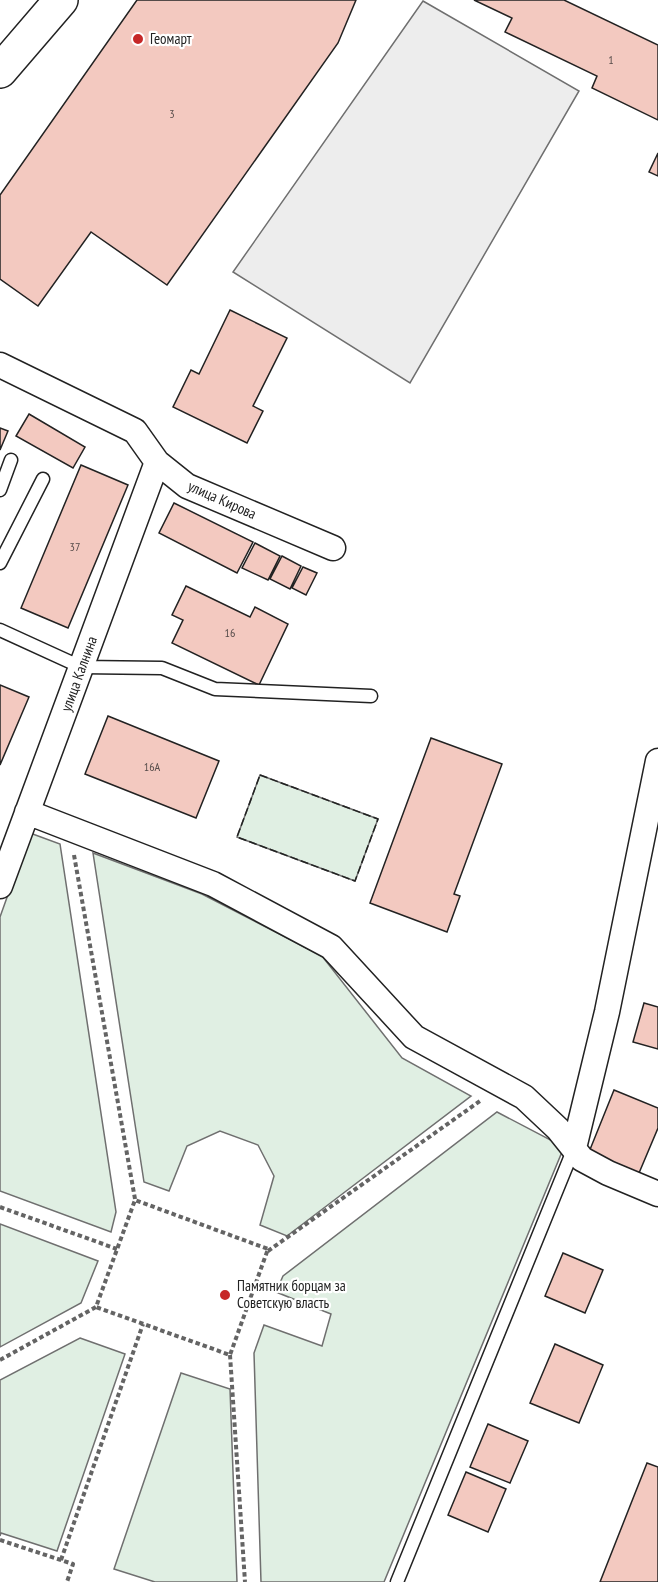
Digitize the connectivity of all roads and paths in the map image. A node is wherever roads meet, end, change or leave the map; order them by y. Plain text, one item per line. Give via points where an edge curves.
1 (61, 0) edge
2 (0, 70) edge
3 (0, 365) edge
4 (11, 460) dead end
5 (157, 462) junction
6 (43, 479) dead end
7 (0, 490) edge
8 (333, 548) dead end
9 (0, 563) edge
10 (0, 630) edge
11 (81, 667) junction
12 (371, 696) dead end
13 (658, 761) edge
14 (27, 812) junction
15 (70, 828) junction
16 (8, 842) edge
17 (0, 886) edge
18 (502, 1085) junction
19 (574, 1148) junction
20 (658, 1194) edge
21 (135, 1200) junction
22 (0, 1207) edge
23 (117, 1249) junction
24 (266, 1252) junction
25 (96, 1307) junction
26 (143, 1324) junction
27 (230, 1355) junction
28 (0, 1360) edge
29 (0, 1540) edge
30 (61, 1560) junction
31 (67, 1582) edge
32 (245, 1582) edge
33 (397, 1582) edge

1 - 2 main road
3 - 5 street, улица Кирова via 135,431
4 - 7 lane
5 - 8 street, улица Кирова via 187,486
5 - 11 street, улица Калнина
6 - 9 lane
10 - 11 lane
11 - 12 lane via 162,668 215,689
11 - 14 street, улица Калнина
13 - 19 street via 607,1012
14 - 15 street
14 - 16 street, улица Калнина
15 - 18 street via 213,884 332,947 414,1037
15 - 21 path
16 - 17 street, улица Калнина
18 - 19 street via 525,1097
18 - 24 path
19 - 20 street via 582,1159
19 - 33 lane
21 - 23 path
21 - 24 path via 268,1249
22 - 23 path
23 - 25 path
24 - 27 path
25 - 26 path
25 - 28 path
26 - 27 path
26 - 30 path
27 - 32 path
29 - 30 path
30 - 31 path via 73,1564

